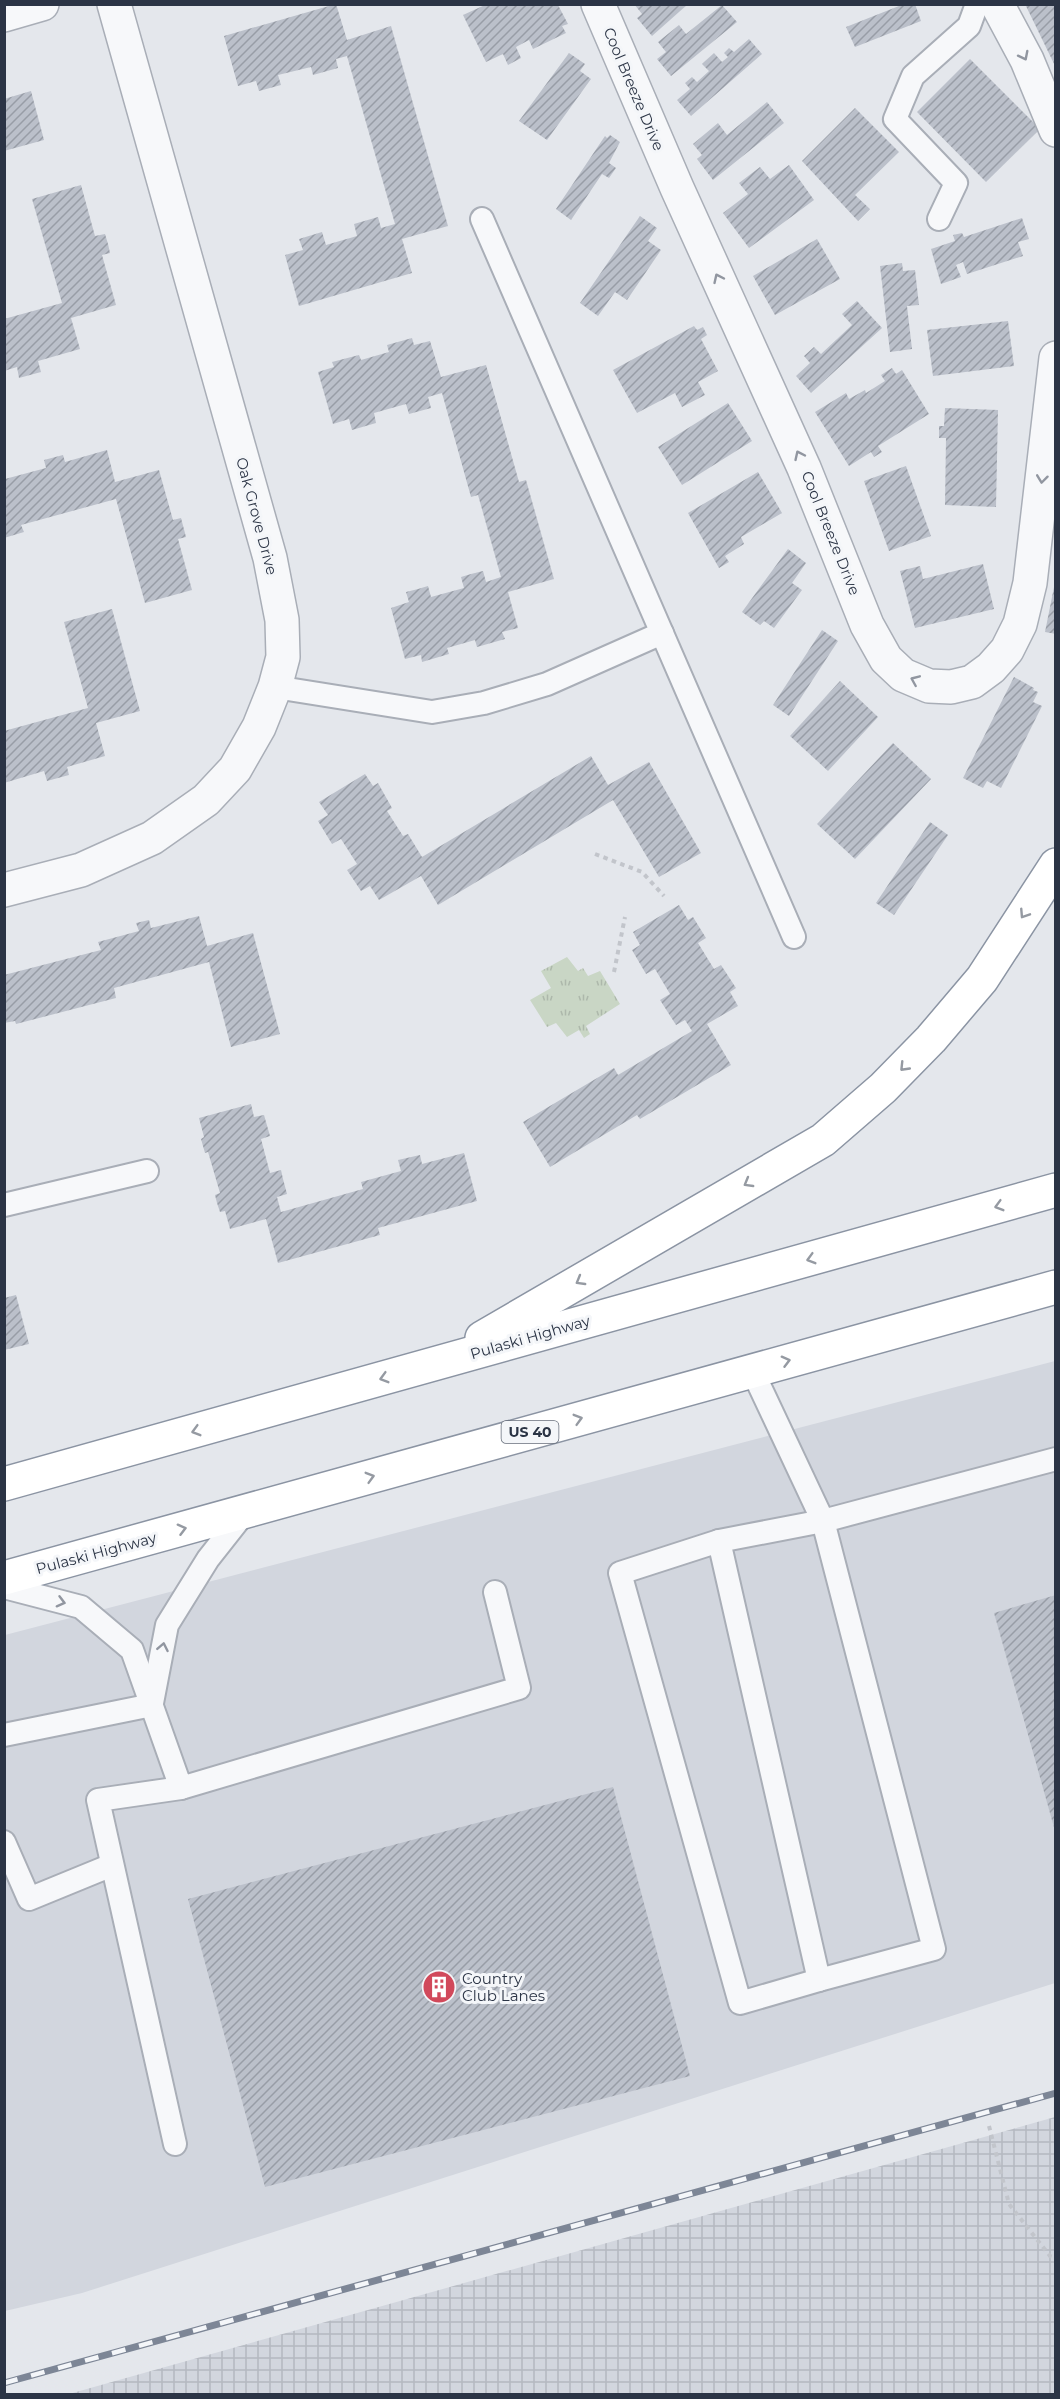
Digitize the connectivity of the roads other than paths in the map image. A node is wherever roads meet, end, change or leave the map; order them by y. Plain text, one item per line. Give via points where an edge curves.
1 (42, 4) edge
2 (114, 4) edge
3 (598, 4) edge
4 (977, 4) edge
5 (997, 4) edge
6 (4, 15) edge
7 (1056, 130) edge
8 (482, 219) dead end
9 (939, 219) dead end
10 (1056, 358) edge
11 (662, 633) junction
12 (275, 687) junction
13 (1056, 865) edge
14 (4, 890) edge
15 (794, 937) dead end
16 (147, 1171) dead end
17 (1056, 1190) edge
18 (4, 1205) edge
19 (1056, 1287) edge
20 (440, 1362) junction
21 (752, 1370) junction
22 (1056, 1459) edge
23 (4, 1484) edge
24 (245, 1512) junction
25 (823, 1521) junction
26 (719, 1541) junction
27 (4, 1578) edge
28 (4, 1587) edge
29 (495, 1592) dead end
30 (152, 1705) junction
31 (4, 1735) edge
32 (181, 1788) junction
33 (4, 1842) edge
34 (112, 1865) junction
35 (819, 1980) junction
36 (175, 2144) dead end

1 - 6 street
2 - 12 street, Oak Grove Drive via 270,558 282,620 283,657
10 -> 3 street, Cool Breeze Drive via 1030,584 1020,624 1007,650 972,682 951,687 929,686 903,675 886,659 867,625 804,468
4 - 9 lane via 969,27 913,76 895,119 956,183
5 -> 7 street via 1027,60
8 - 11 lane
11 - 12 lane via 547,684 484,703 432,712
11 - 15 lane
12 - 14 street, Oak Grove Drive via 259,727 235,769 206,800 152,838 91,865
13 -> 20 highway via 982,978 931,1040 823,1140
16 - 18 lane
17 -> 20 highway, Pulaski Highway
21 -> 19 highway, Pulaski Highway / US 40
20 -> 23 highway, Pulaski Highway
24 -> 21 highway, Pulaski Highway / US 40
21 - 25 lane
22 - 25 lane
27 -> 24 highway, Pulaski Highway / US 40
30 -> 24 lane via 167,1625 208,1559
25 - 26 lane
25 - 35 lane via 934,1948
26 - 35 lane
26 - 35 lane via 620,1573 740,2002
28 -> 30 lane via 81,1607 132,1650
29 - 32 lane via 519,1688
30 - 31 lane
30 - 32 lane
32 - 34 lane via 98,1800
33 - 34 lane via 29,1899
34 - 36 lane

